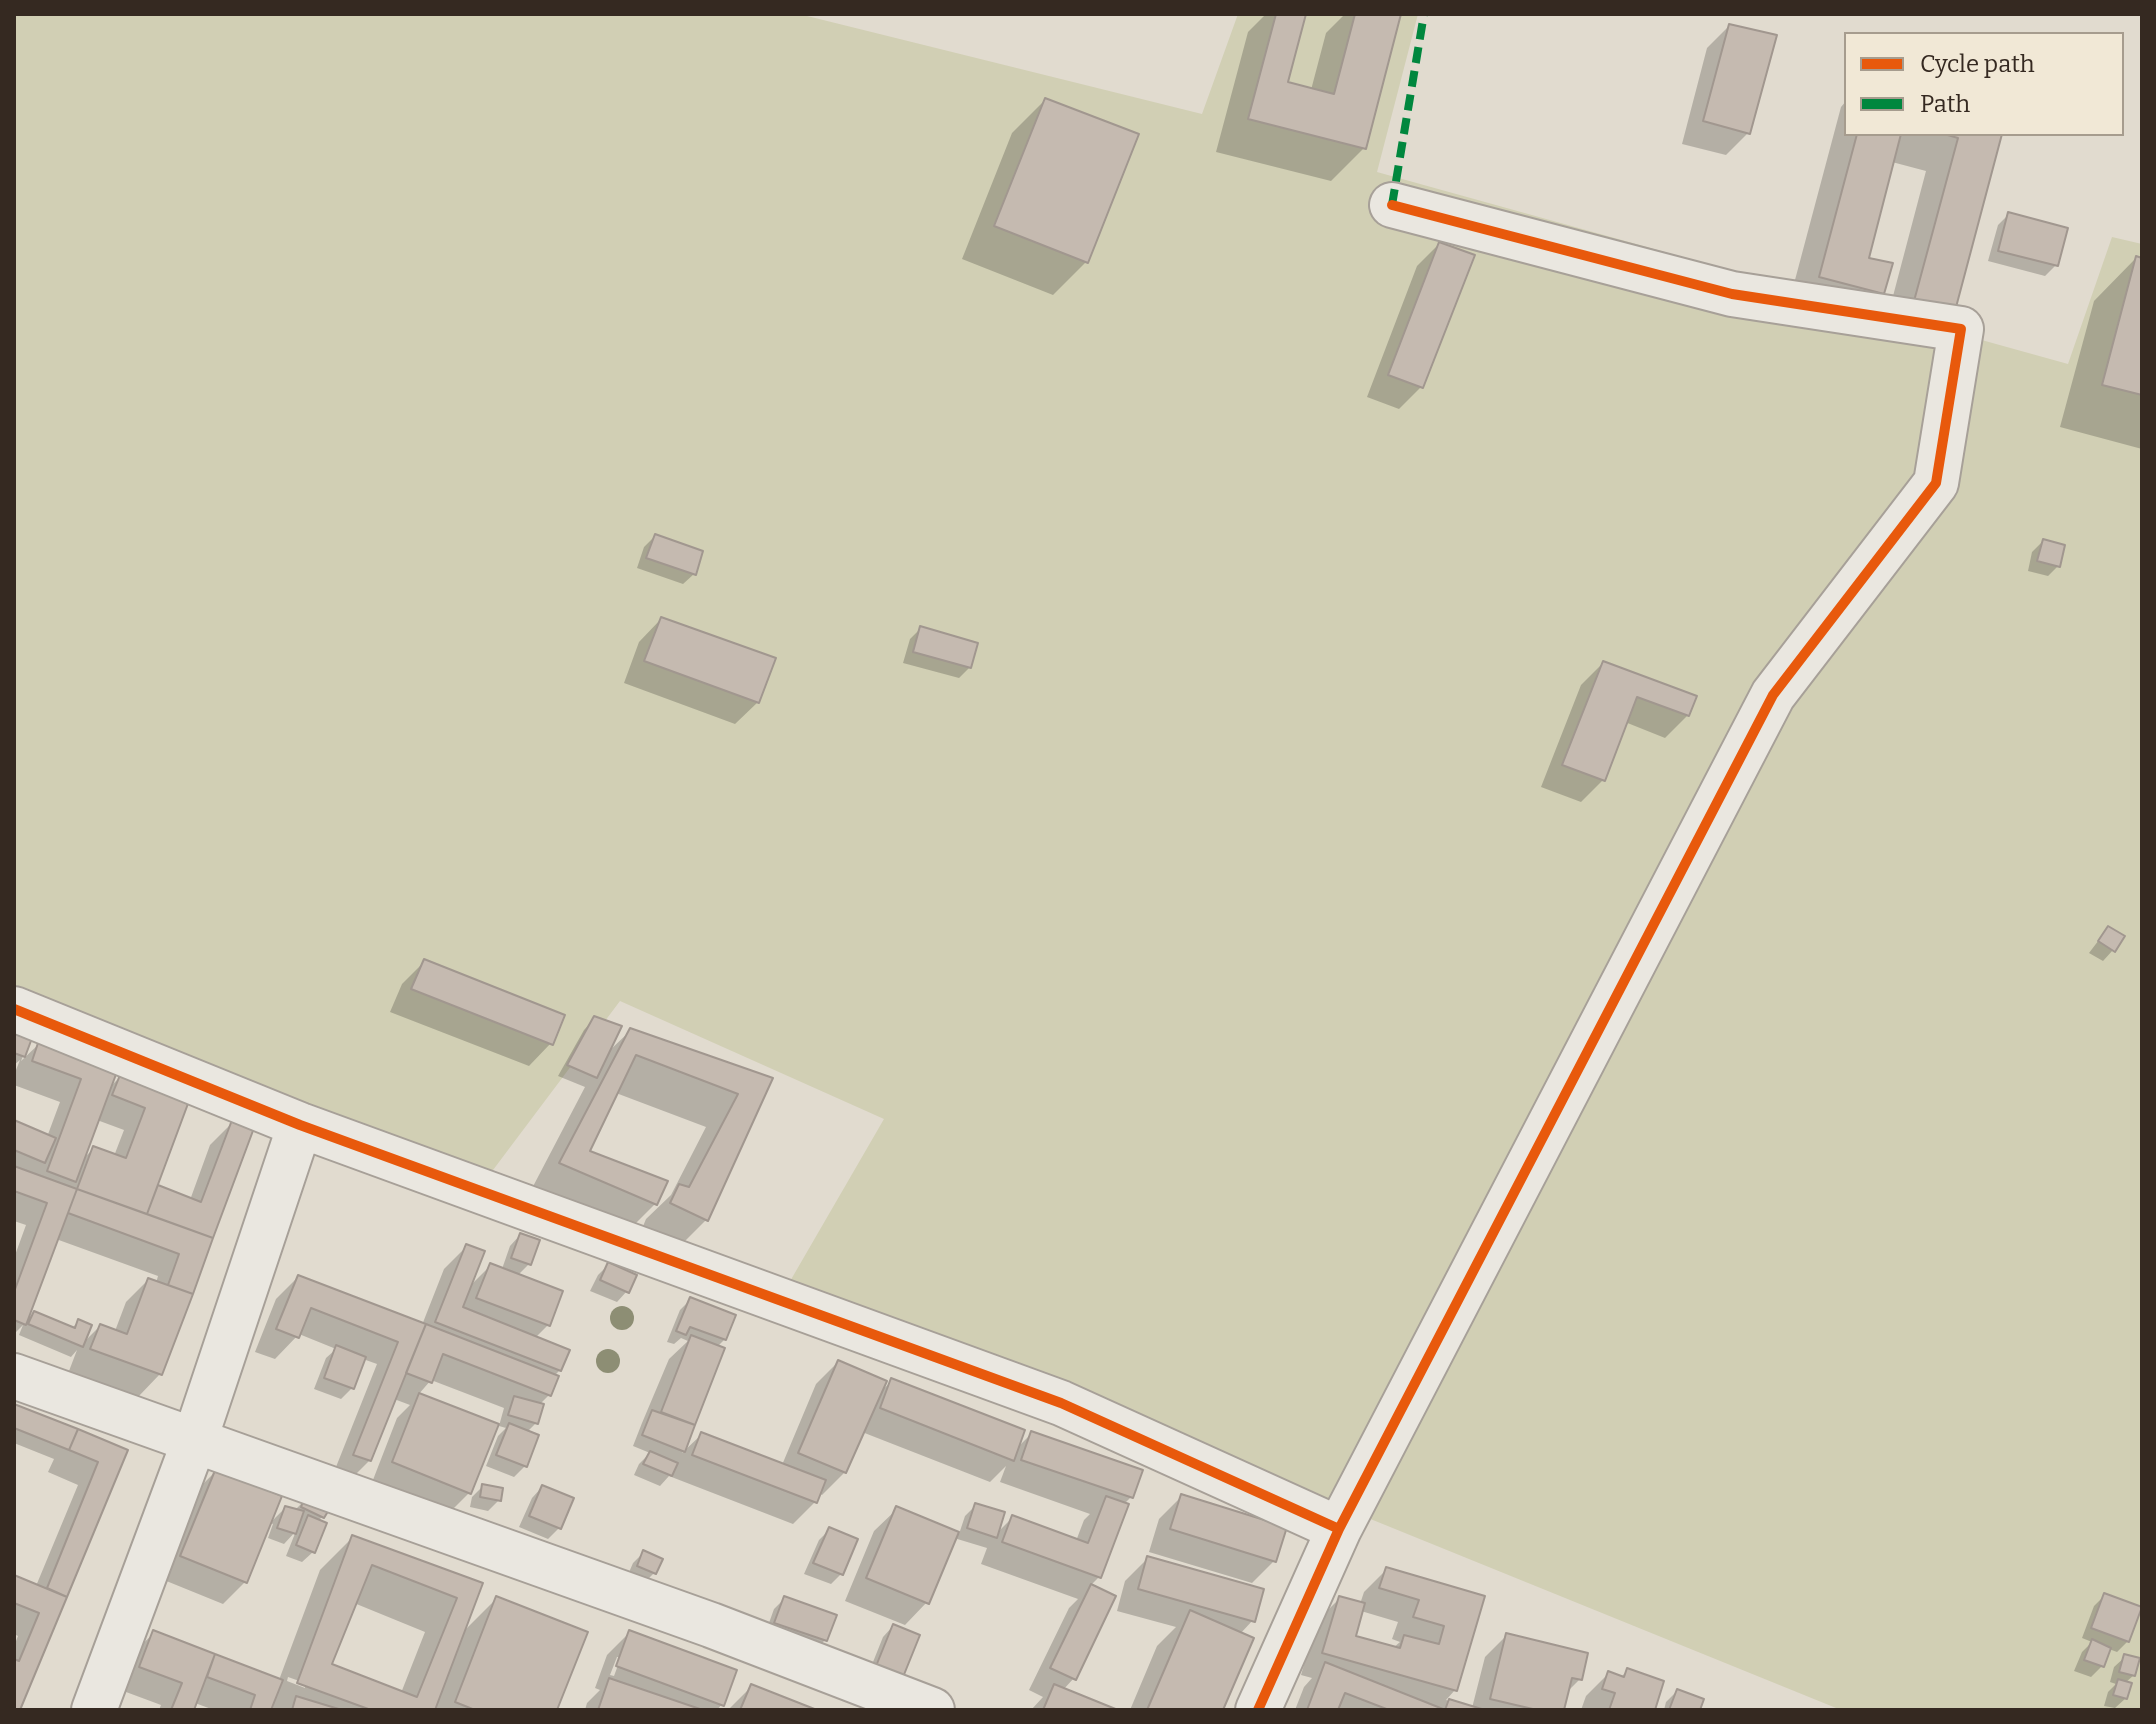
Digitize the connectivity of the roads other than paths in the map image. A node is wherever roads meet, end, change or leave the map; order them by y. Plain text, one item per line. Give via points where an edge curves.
1 (1392, 205) dead end
2 (14, 1009) edge
3 (300, 1125) junction
4 (14, 1376) edge
5 (194, 1442) junction
6 (1339, 1529) junction
7 (94, 1710) edge
8 (932, 1710) edge
9 (1258, 1710) edge

1 - 6 street via 1732,294 1961,329 1936,483 1773,695
2 - 3 street
3 - 5 street
3 - 6 street via 1061,1403
4 - 5 street
5 - 7 street
5 - 8 street via 711,1625
6 - 9 street

